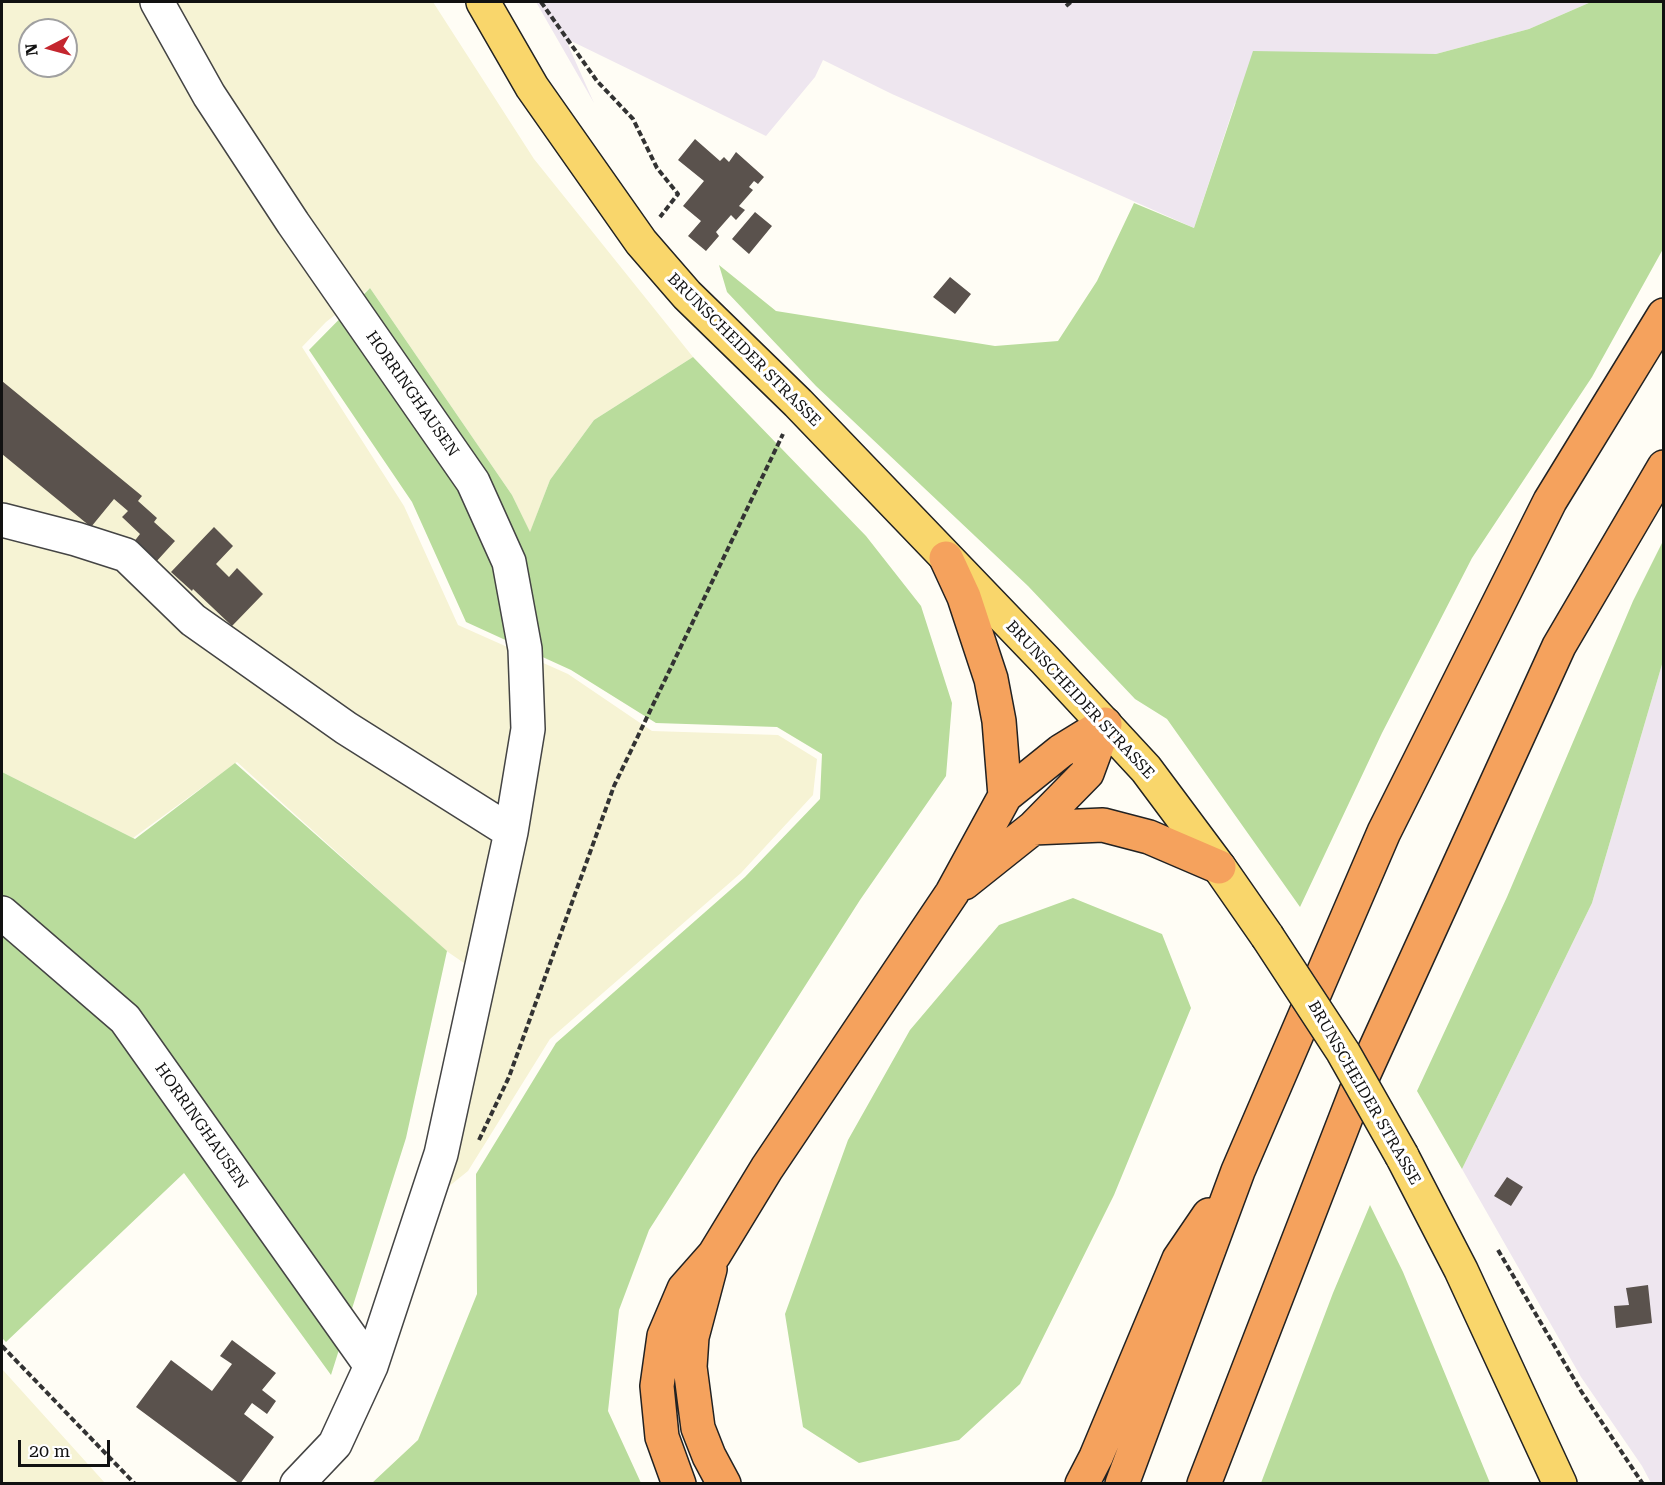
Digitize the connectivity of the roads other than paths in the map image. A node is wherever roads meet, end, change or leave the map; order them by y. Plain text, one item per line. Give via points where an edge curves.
1 (158, 2) edge
2 (483, 2) edge
3 (1664, 315) edge
4 (1664, 467) edge
5 (2, 520) edge
6 (946, 558) junction
7 (1105, 724) junction
8 (1005, 796) junction
9 (1033, 828) junction
10 (511, 832) junction
11 (1220, 867) junction
12 (952, 893) junction
13 (2, 913) edge
14 (1238, 1171) junction
15 (714, 1255) junction
16 (371, 1366) junction
17 (297, 1484) edge
18 (679, 1484) edge
19 (724, 1484) edge
20 (1082, 1484) edge
21 (1122, 1484) edge
22 (1204, 1484) edge
23 (1560, 1484) edge

1 - 10 street, HORRINGHAUSEN via 209,95 473,482 509,562 525,649 528,729
2 - 6 main road, BRUNSCHEIDER STRASSE via 532,87 641,242 687,295
3 - 14 highway via 1550,501 1395,811
4 - 22 highway via 1559,646 1357,1089
5 - 10 street via 126,555 193,620 346,728
6 - 7 main road, BRUNSCHEIDER STRASSE
6 - 8 highway via 964,597 991,679
7 - 8 highway via 1060,751
7 - 9 highway via 1087,773
7 - 11 main road, BRUNSCHEIDER STRASSE via 1146,769
8 - 12 highway
9 - 11 highway via 1104,825 1149,837
9 - 12 highway
10 - 16 street, HORRINGHAUSEN via 441,1154
11 - 23 main road, BRUNSCHEIDER STRASSE, bridge via 1343,1052 1435,1217
12 - 15 highway via 767,1168
13 - 16 street, HORRINGHAUSEN via 125,1019
14 - 20 highway via 1179,1259
14 - 21 highway
15 - 18 highway via 684,1289 672,1312 659,1360 662,1437
15 - 19 highway via 692,1337 690,1367 698,1428
16 - 17 street, HORRINGHAUSEN via 335,1444

